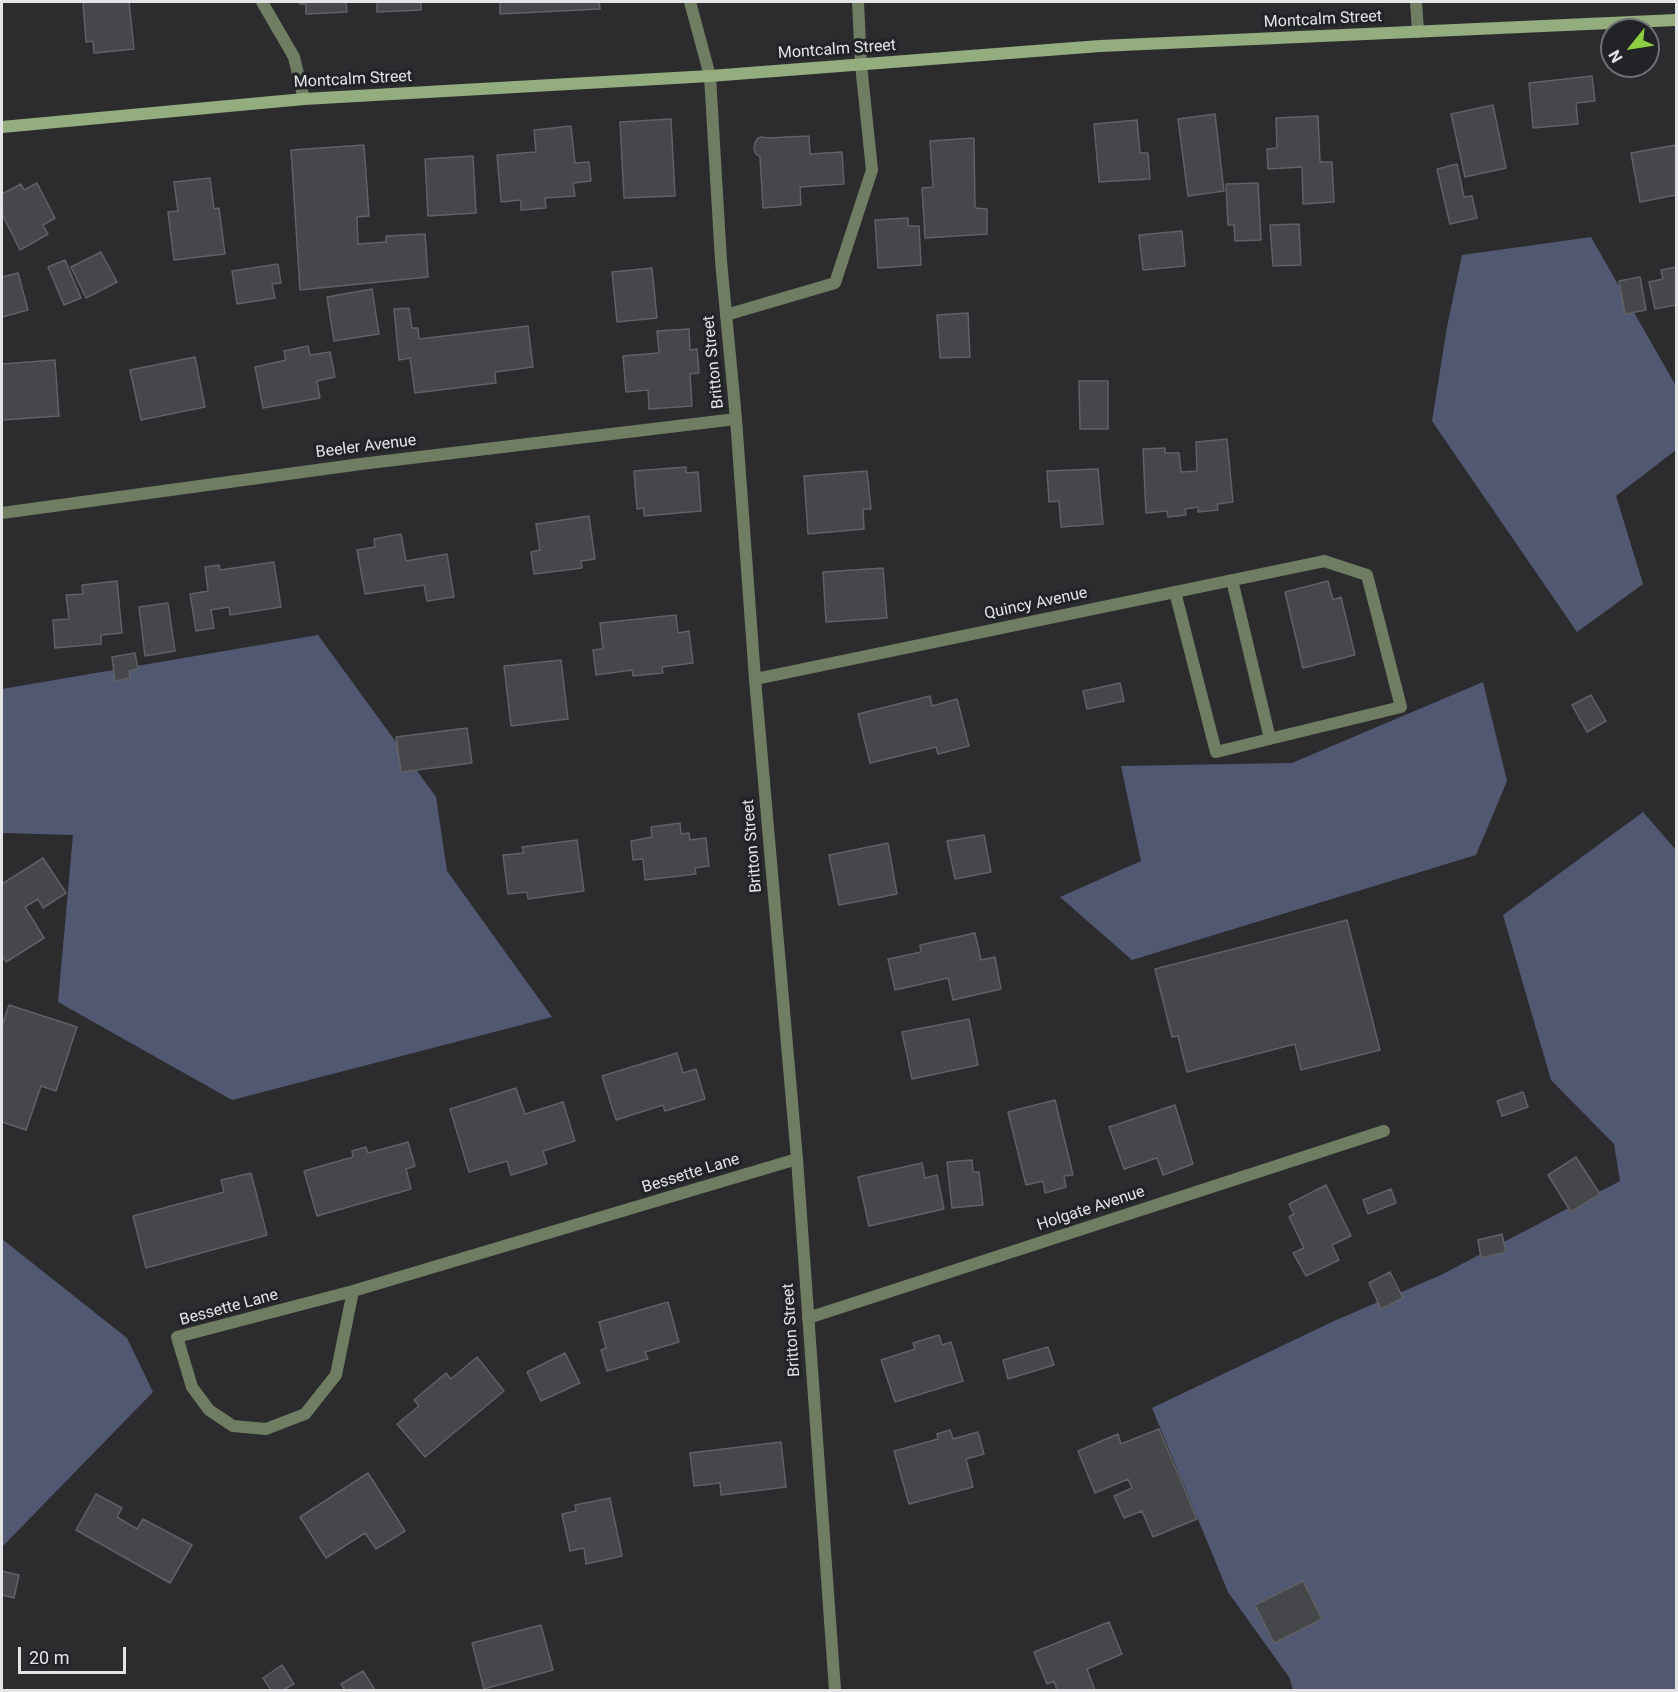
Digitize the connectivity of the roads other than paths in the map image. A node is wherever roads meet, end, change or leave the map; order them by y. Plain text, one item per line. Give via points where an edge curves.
1 (262, 2) edge
2 (690, 2) edge
3 (858, 2) edge
4 (1416, 2) edge
5 (1677, 20) edge
6 (1418, 32) junction
7 (861, 64) junction
8 (710, 76) junction
9 (304, 99) junction
10 (2, 127) edge
11 (726, 315) junction
12 (736, 419) junction
13 (2, 513) edge
14 (1232, 580) junction
15 (1175, 592) junction
16 (755, 679) junction
17 (1270, 739) junction
18 (1384, 1131) dead end
19 (797, 1159) junction
20 (353, 1291) junction
21 (808, 1318) junction
22 (835, 1690) edge

1 - 9 street via 294,57
2 - 8 street, Britton Street
3 - 7 street
4 - 6 street
5 - 6 main road, Montcalm Street
6 - 7 main road, Montcalm Street via 1100,46
7 - 8 main road, Montcalm Street
7 - 11 street via 872,170 835,283
8 - 9 main road, Montcalm Street
8 - 11 street, Britton Street
9 - 10 main road, Montcalm Street
11 - 12 street, Britton Street
12 - 13 street, Beeler Avenue via 361,464
12 - 16 street, Britton Street
14 - 15 street, Quincy Avenue
14 - 17 street
14 - 17 street, Quincy Avenue via 1324,561 1366,575 1401,707
15 - 16 street, Quincy Avenue
15 - 17 street via 1216,752
16 - 19 street, Britton Street
18 - 21 street, Holgate Avenue
19 - 20 street, Bessette Lane
19 - 21 street, Britton Street
20 - 20 street, Bessette Lane via 336,1375 304,1414 266,1429 233,1426 209,1410 192,1387 177,1337
21 - 22 street, Britton Street

